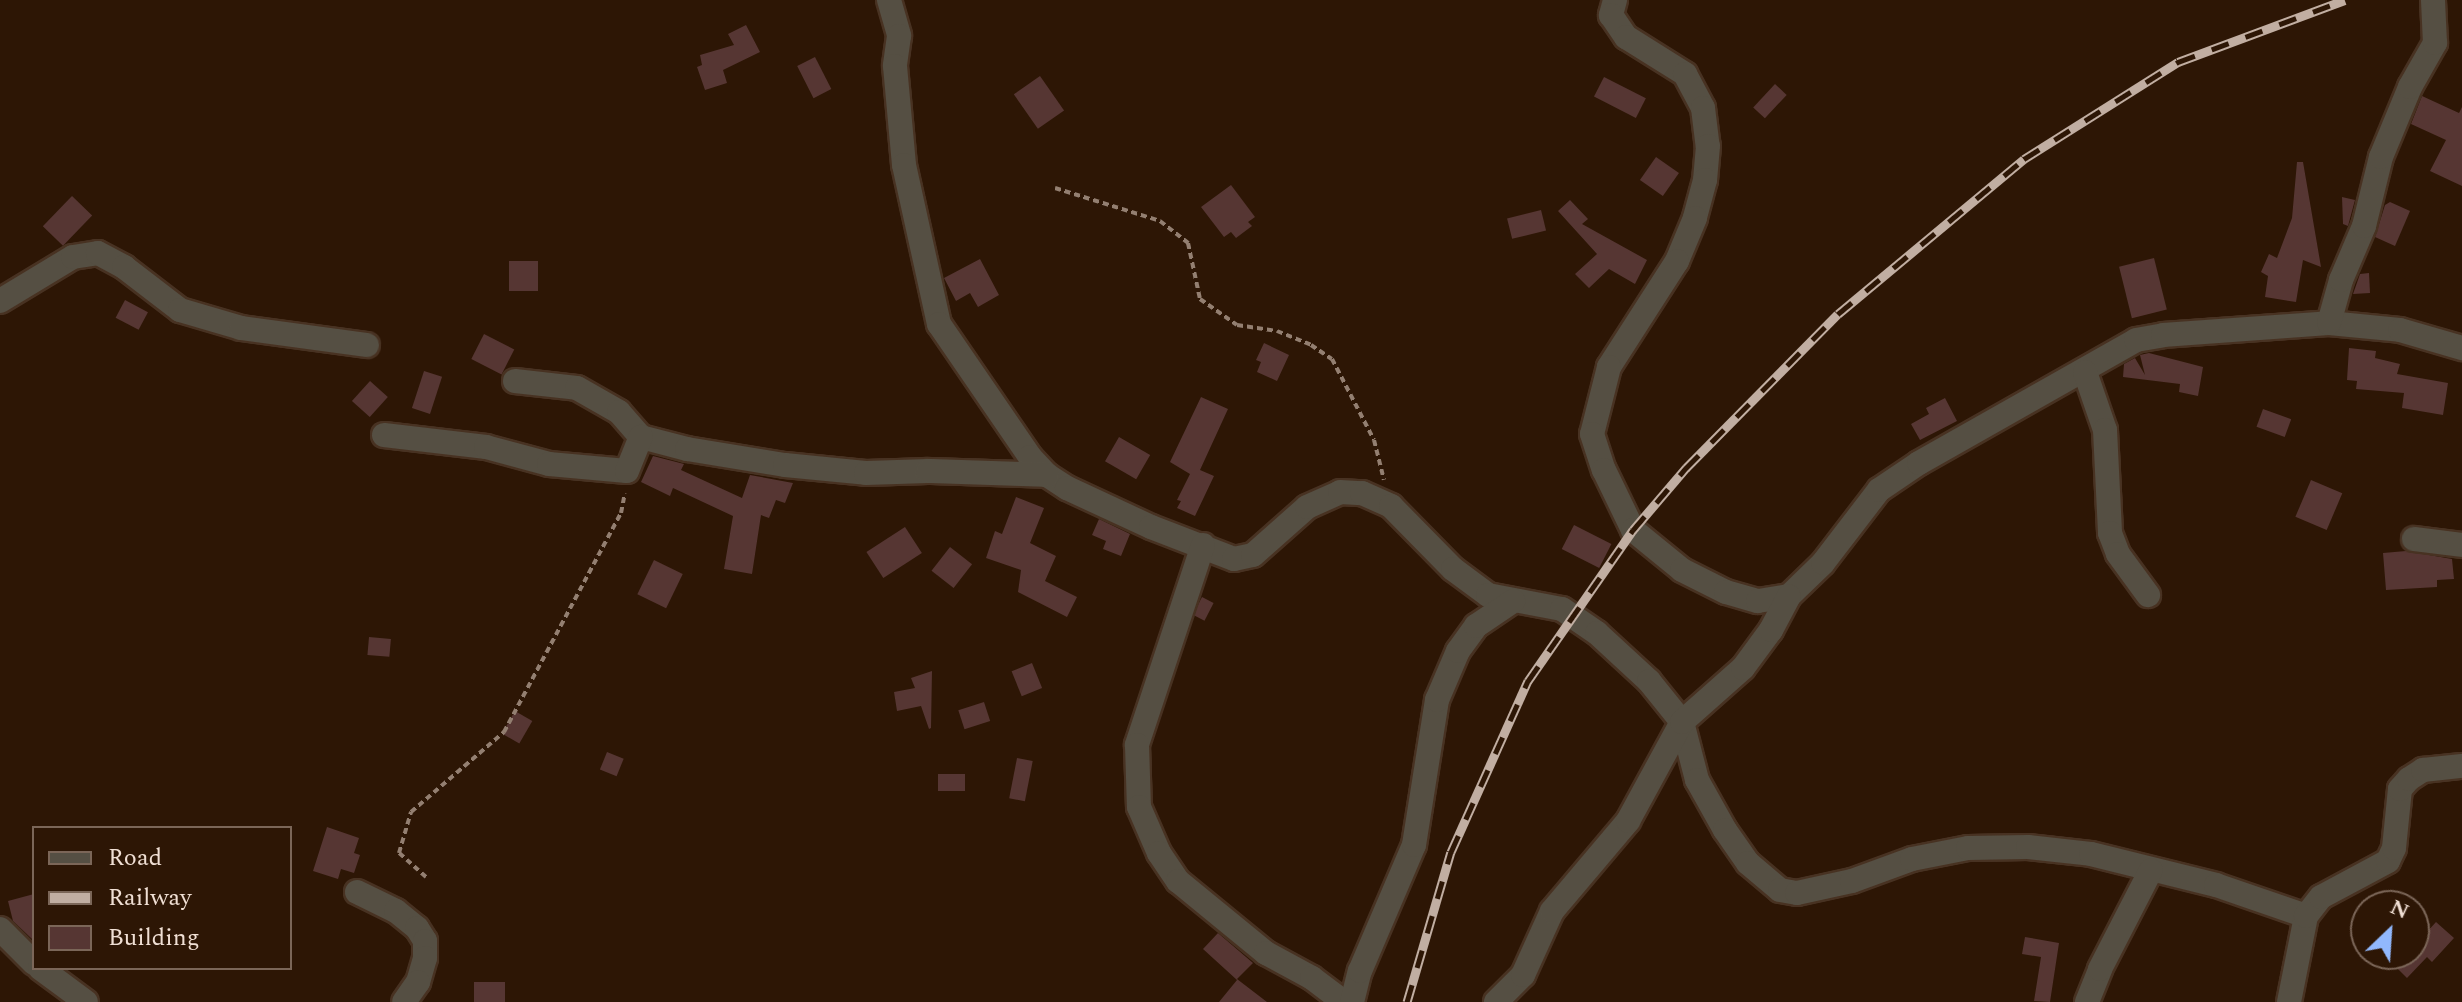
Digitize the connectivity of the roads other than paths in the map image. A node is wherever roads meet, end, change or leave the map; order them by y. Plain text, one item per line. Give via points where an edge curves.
1 (889, 0) edge
2 (2433, 0) edge
3 (1608, 5) edge
4 (0, 301) edge
5 (2329, 323) junction
6 (367, 345) dead end
7 (2462, 348) edge
8 (2085, 372) junction
9 (515, 381) dead end
10 (384, 435) dead end
11 (641, 437) junction
12 (1047, 475) junction
13 (2414, 539) dead end
14 (1203, 545) junction
15 (2462, 545) edge
16 (2148, 595) dead end
17 (1789, 596) junction
18 (1513, 601) junction
19 (1682, 722) junction
20 (2462, 766) edge
21 (2151, 870) junction
22 (357, 892) dead end
23 (2306, 916) junction
24 (0, 929) edge
25 (32, 961) edge
26 (42, 970) edge
27 (81, 1001) edge
28 (404, 1002) edge
29 (1344, 1002) edge
30 (1352, 1002) edge
31 (1496, 1002) edge
32 (2087, 1002) edge
33 (2289, 1002) edge

1 - 12 street via 899,36 895,66 904,165 939,324
2 - 5 street via 2435,43 2381,157 2364,226
3 - 17 street via 1626,37 1685,74 1703,108 1708,146 1695,218 1677,261 1609,367 1592,434 1633,530 1682,570 1726,592 1758,601
4 - 6 street via 73,257 98,253 180,310 241,328
5 - 7 street via 2400,330
5 - 8 street via 2136,340
8 - 16 street via 2105,430 2110,533 2118,554
8 - 17 street via 1879,490 1823,563
9 - 11 street via 577,388 619,412
10 - 11 street via 486,447 549,464 627,471
11 - 12 street via 785,465 866,473
12 - 14 street via 1151,527
13 - 15 street
14 - 18 street via 1234,559 1253,555 1307,507 1340,492 1362,493 1391,506 1453,569 1488,595
14 - 29 street via 1137,745 1139,807 1178,881 1266,953
17 - 19 street via 1743,668
18 - 19 street via 1562,609 1585,625 1649,681
18 - 30 street via 1476,626 1458,651 1437,700 1414,845
19 - 21 street via 1697,780 1725,830 1748,863 1780,890 1797,893 1852,881 1912,859 1968,848 2091,854
19 - 31 street via 1628,821 1552,911 1523,975
20 - 23 street via 2423,770 2409,779 2396,804 2394,848 2388,861 2321,897
21 - 23 street via 2216,885
21 - 32 street
22 - 28 street via 396,911 425,941 418,982
23 - 33 street
24 - 25 street
26 - 27 street

